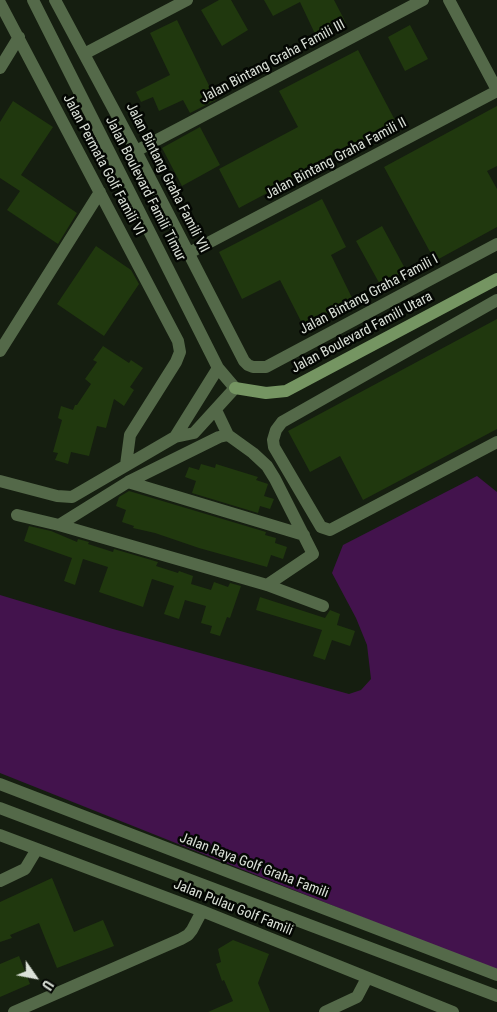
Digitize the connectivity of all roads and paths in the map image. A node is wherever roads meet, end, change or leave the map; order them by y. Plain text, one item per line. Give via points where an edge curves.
1 (32, 0) edge
2 (55, 0) edge
3 (187, 0) edge
4 (424, 0) edge
5 (449, 0) edge
6 (0, 3) edge
7 (19, 37) junction
8 (84, 54) junction
9 (0, 68) edge
10 (497, 90) edge
11 (136, 151) junction
12 (100, 192) junction
13 (497, 244) edge
14 (189, 253) junction
15 (497, 279) edge
16 (497, 300) edge
17 (0, 351) edge
18 (253, 367) joint
19 (218, 368) junction
20 (235, 388) junction
21 (216, 410) junction
22 (228, 435) junction
23 (175, 437) junction
24 (497, 442) edge
25 (126, 465) junction
26 (0, 481) edge
27 (128, 482) junction
28 (17, 515) dead end
29 (59, 524) junction
30 (304, 535) junction
31 (267, 585) junction
32 (323, 606) dead end
33 (0, 784) edge
34 (0, 808) edge
35 (0, 835) edge
36 (37, 849) junction
37 (0, 881) edge
38 (202, 911) junction
39 (482, 969) junction
40 (497, 975) edge
41 (367, 978) junction
42 (474, 986) junction
43 (497, 996) edge
44 (14, 1012) edge
45 (325, 1012) edge
46 (453, 1012) edge

1 - 19 street, Jalan Boulevard Famili Timur
2 - 8 street, Jalan Bintang Graha Famili VII
3 - 8 street
4 - 11 street, Jalan Bintang Graha Famili III
5 - 10 street
6 - 7 street, Jalan Permata Golf Famili VI
7 - 9 street
7 - 12 street, Jalan Permata Golf Famili VI
8 - 11 street, Jalan Bintang Graha Famili VII
10 - 14 street, Jalan Bintang Graha Famili II
11 - 14 street, Jalan Bintang Graha Famili VII
12 - 17 street
12 - 25 street, Jalan Permata Golf Famili VI via 178,341 180,352 130,434
13 - 18 street, Jalan Bintang Graha Famili I via 266,367
14 - 18 street, Jalan Bintang Graha Famili VII via 244,361
15 - 20 street, Jalan Boulevard Famili Utara via 286,391 266,393
16 - 24 street via 282,422 273,440 274,447 321,527 330,530
19 - 20 street, Jalan Boulevard Famili Timur
19 - 23 street
20 - 21 street
21 - 22 street
21 - 23 street via 192,434
22 - 27 street via 208,441
22 - 30 street via 267,466
23 - 25 street
25 - 26 street via 72,496 57,496
27 - 29 street
27 - 30 street
28 - 29 street
29 - 31 street
30 - 31 street via 313,554
31 - 32 street
33 - 39 street, Jalan Raya Golf Graha Famili
34 - 42 street
35 - 36 street, Jalan Pulau Golf Famili
36 - 37 street via 25,869
36 - 38 street, Jalan Pulau Golf Famili
38 - 41 street, Jalan Pulau Golf Famili
38 - 44 street via 192,930 181,939
39 - 40 street, Jalan Raya Golf Graha Famili
39 - 42 street
41 - 45 street via 357,997
41 - 46 street, Jalan Pulau Golf Famili
42 - 43 street

